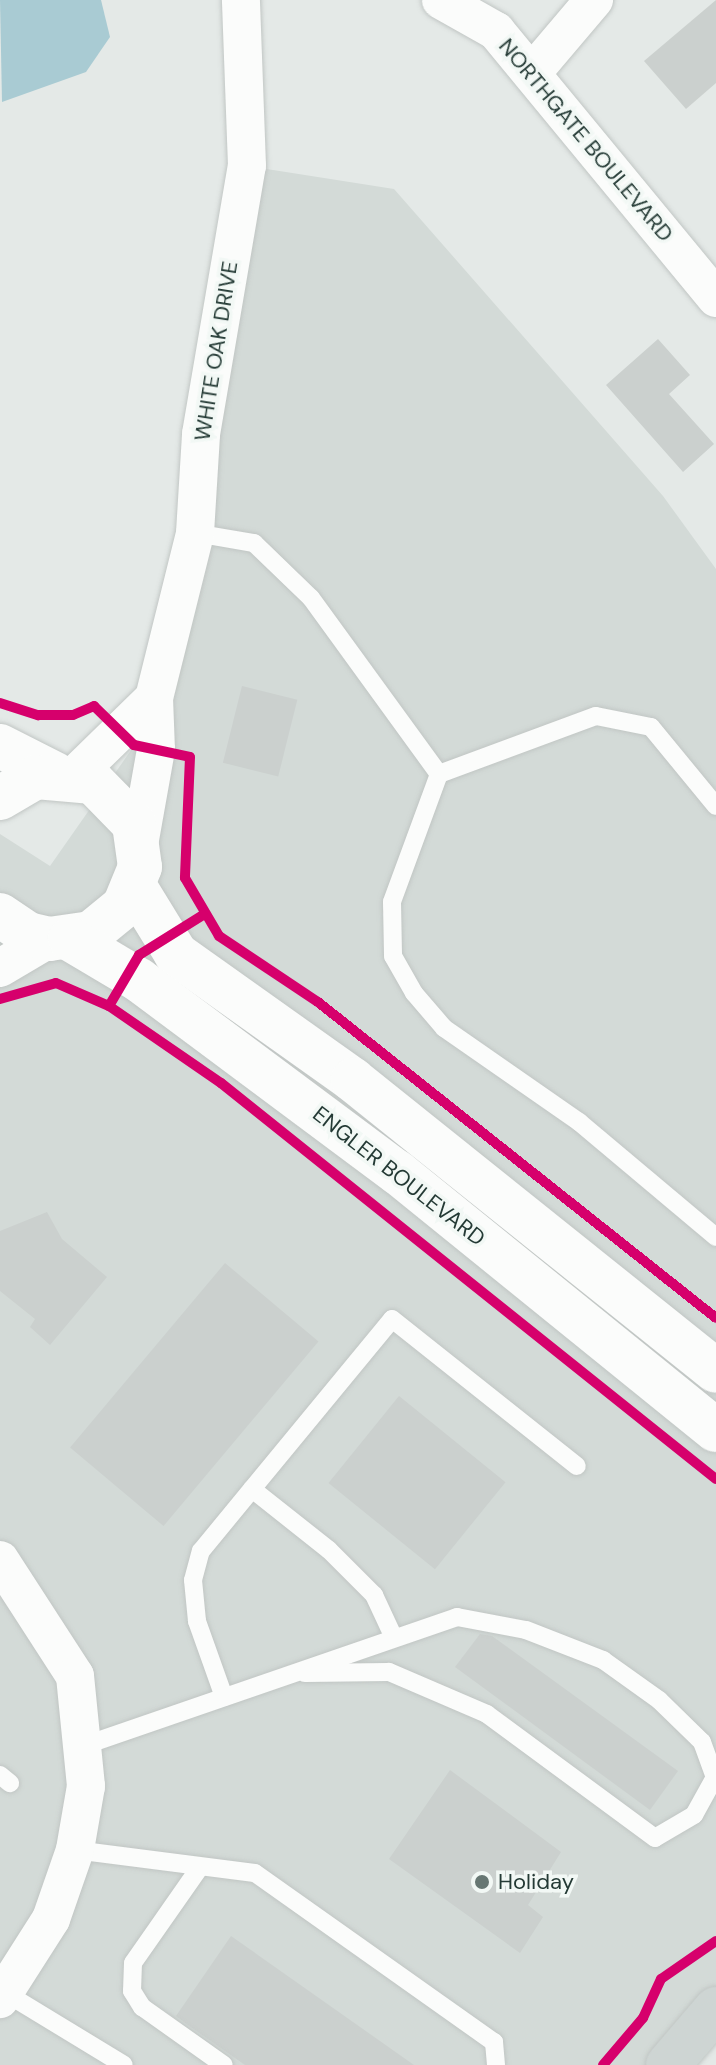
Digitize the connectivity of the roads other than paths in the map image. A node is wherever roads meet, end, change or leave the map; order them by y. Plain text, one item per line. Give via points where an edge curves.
1 (241, 0) edge
2 (441, 0) edge
3 (594, 0) edge
4 (532, 73) junction
5 (716, 298) edge
6 (195, 533) junction
7 (154, 698) junction
8 (0, 746) edge
9 (439, 774) junction
10 (65, 775) junction
11 (0, 798) edge
12 (716, 806) edge
13 (137, 866) junction
14 (0, 915) edge
15 (60, 939) junction
16 (0, 968) edge
17 (716, 1237) edge
18 (716, 1371) edge
19 (716, 1430) edge
20 (577, 1466) dead end
21 (252, 1489) junction
22 (0, 1560) edge
23 (393, 1636) junction
24 (305, 1673) junction
25 (224, 1697) junction
26 (80, 1747) junction
27 (75, 1850) junction
28 (200, 1867) junction
29 (2, 1996) edge
30 (716, 2009) edge
31 (116, 2063) edge
32 (224, 2065) edge
33 (496, 2065) edge
34 (668, 2065) edge

1 - 6 street, WHITE OAK DRIVE via 247,166 201,434
2 - 4 street, NORTHGATE BOULEVARD via 496,31
3 - 4 street
4 - 5 street, NORTHGATE BOULEVARD
6 - 7 street, WHITE OAK DRIVE
6 - 9 lane via 254,543 311,598
7 - 10 street
7 - 13 street, WHITE OAK DRIVE via 156,750
8 - 10 main road
9 - 12 lane via 596,716 651,727
9 - 17 lane via 392,902 393,956 414,993 444,1028 579,1122
10 - 11 main road via 18,784
10 - 13 main road via 123,806
13 - 15 main road via 109,921
13 - 18 main road via 176,954 353,1080
14 - 15 main road, ENGLER BOULEVARD via 28,934
15 - 16 street
15 - 19 main road, ENGLER BOULEVARD via 150,989 397,1172
20 - 21 lane via 392,1319
21 - 23 lane via 329,1550 374,1595
21 - 25 lane via 201,1551 193,1580 197,1621
22 - 26 street via 75,1676
23 - 24 lane
23 - 24 lane via 457,1617 526,1630 603,1660 659,1700 702,1742 715,1777 694,1815 655,1838 487,1714 389,1672
24 - 25 lane
25 - 26 lane
26 - 27 street via 86,1786
27 - 28 lane
27 - 29 street via 51,1919
28 - 32 lane via 133,1963 132,1991 142,2007
28 - 33 lane via 255,1873 494,2042
29 - 31 lane
30 - 34 main road

